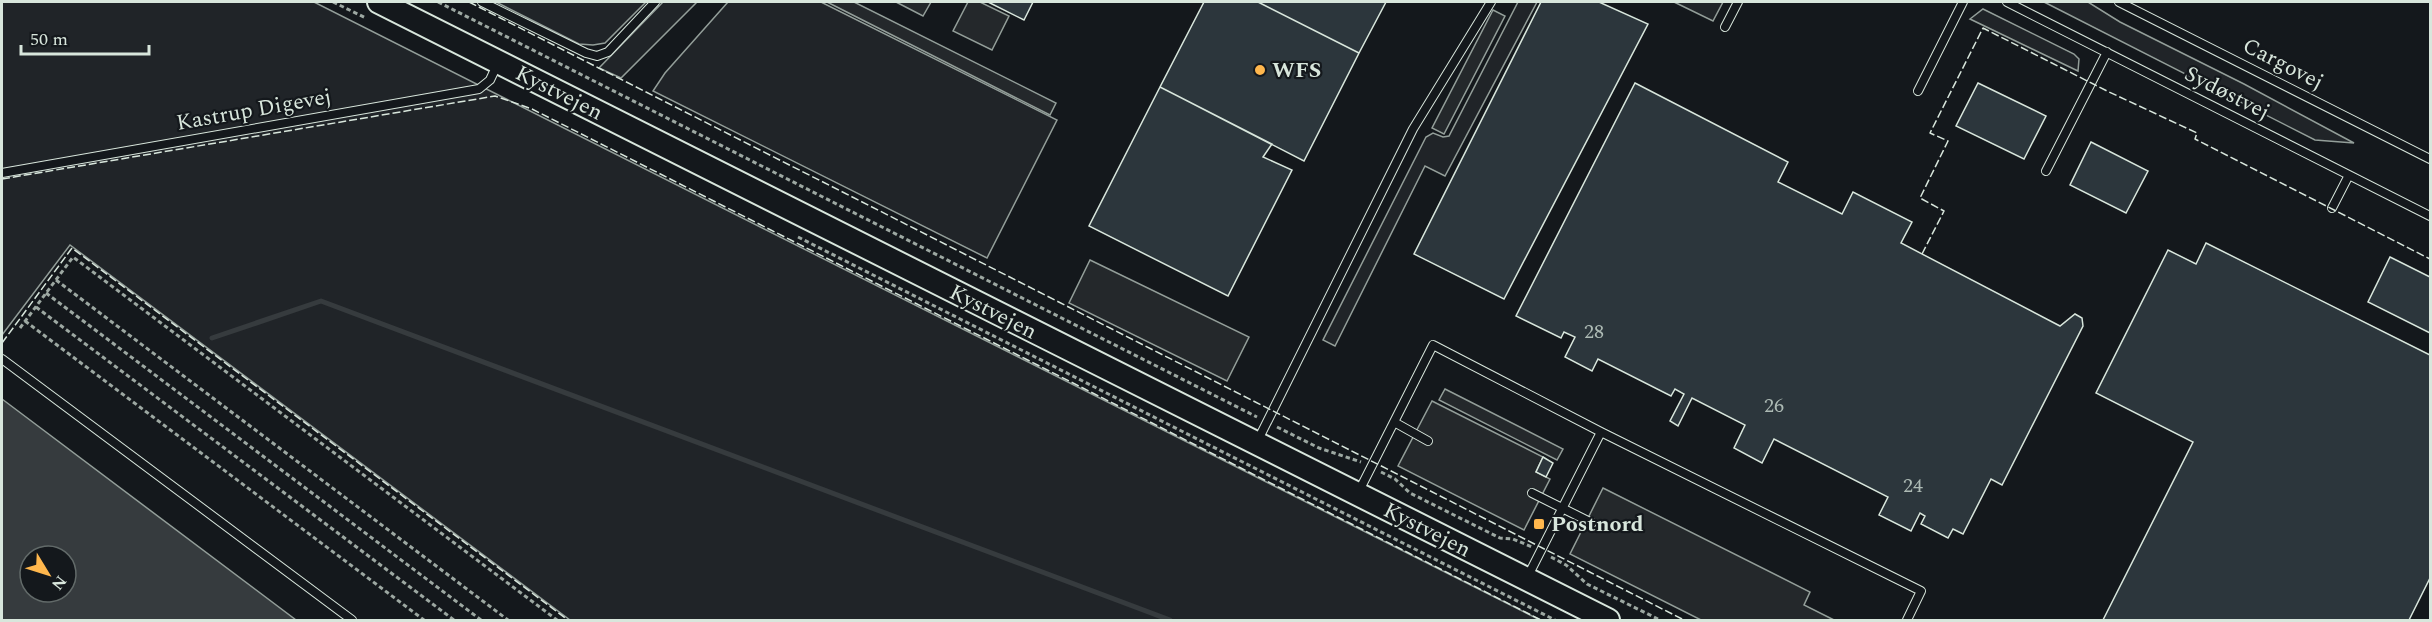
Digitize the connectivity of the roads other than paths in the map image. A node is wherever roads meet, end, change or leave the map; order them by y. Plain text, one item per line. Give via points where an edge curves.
1 (482, 2) edge
2 (655, 2) edge
3 (1491, 2) edge
4 (1738, 2) edge
5 (1963, 2) edge
6 (2007, 2) edge
7 (2119, 2) edge
8 (377, 12) edge
9 (1725, 27) dead end
10 (2107, 52) junction
11 (498, 62) junction
12 (1918, 91) dead end
13 (2430, 159) edge
14 (2046, 171) dead end
15 (2, 173) edge
16 (2349, 175) junction
17 (2332, 208) dead end
18 (2430, 217) edge
19 (2, 359) edge
20 (1394, 422) junction
21 (1601, 432) junction
22 (1428, 441) dead end
23 (1256, 445) junction
24 (1532, 493) dead end
25 (1357, 495) junction
26 (1564, 508) junction
27 (1592, 523) dead end
28 (1526, 579) junction
29 (352, 621) edge
30 (1608, 621) edge
31 (1907, 621) edge

1 - 2 lane via 597,56 608,52
3 - 23 lane via 1413,129
4 - 9 lane
5 - 12 lane
6 - 10 lane, Sydøstvej
7 - 13 lane, Cargovej
8 - 11 street, Kystvejen
10 - 14 lane
10 - 16 lane, Sydøstvej
11 - 15 lane, Kastrup Digevej via 490,80 479,88
11 - 23 street, Kystvejen
16 - 17 lane
16 - 18 lane, Sydøstvej
19 - 29 lane
20 - 21 lane via 1433,345
20 - 22 lane
20 - 25 lane
21 - 26 lane
21 - 31 lane via 1921,591
23 - 25 street, Kystvejen
24 - 26 lane
25 - 28 street, Kystvejen
26 - 27 lane
26 - 28 lane
28 - 30 street, Kystvejen

